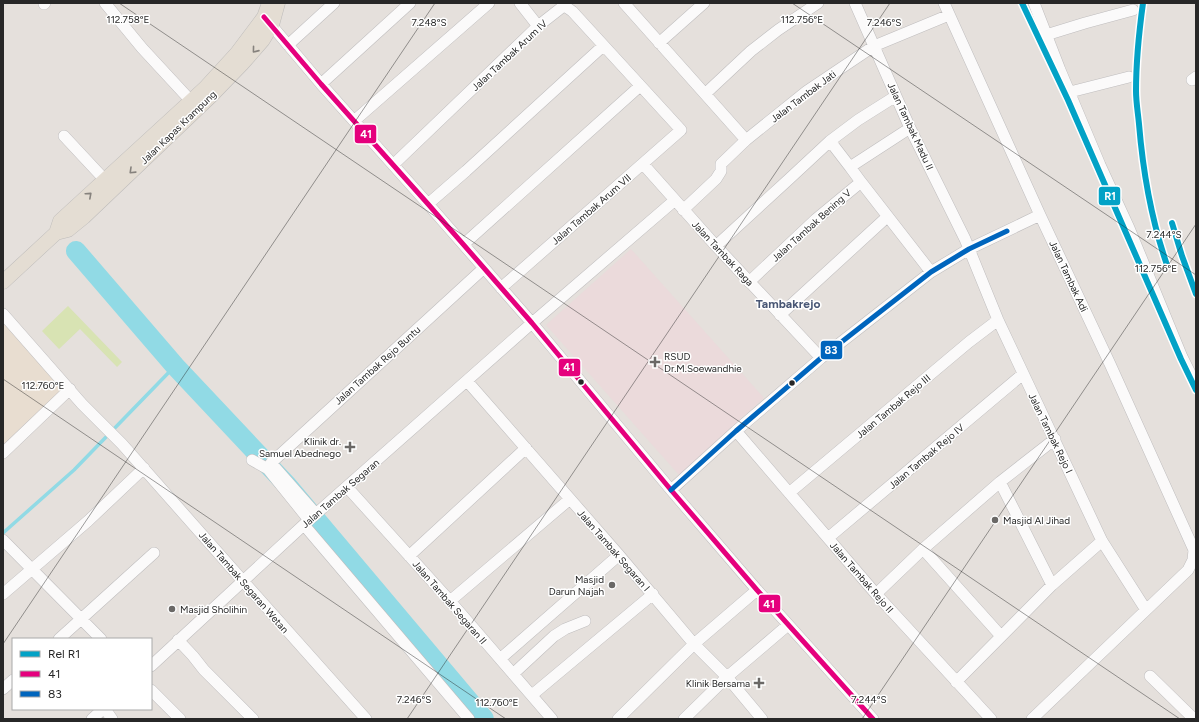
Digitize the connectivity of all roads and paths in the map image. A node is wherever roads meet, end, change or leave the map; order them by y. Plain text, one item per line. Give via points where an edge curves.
1 (105, 3) edge
2 (269, 3) edge
3 (278, 3) edge
4 (334, 3) edge
5 (410, 3) edge
6 (488, 3) edge
7 (520, 3) edge
8 (624, 3) edge
9 (704, 3) edge
10 (818, 3) edge
11 (855, 3) edge
12 (944, 3) edge
13 (1034, 3) edge
14 (1133, 10) dead end
15 (949, 15) junction
16 (268, 21) junction
17 (538, 26) junction
18 (1046, 35) junction
19 (658, 43) junction
20 (288, 45) junction
21 (603, 46) junction
22 (874, 46) junction
23 (1129, 77) dead end
24 (321, 84) junction
25 (640, 86) junction
26 (1070, 92) junction
27 (705, 94) junction
28 (896, 96) junction
29 (191, 101) junction
30 (354, 121) junction
31 (910, 128) junction
32 (681, 130) joint
33 (64, 136) dead end
34 (746, 140) junction
35 (830, 141) junction
36 (643, 164) junction
37 (393, 165) junction
38 (850, 167) junction
39 (105, 180) junction
40 (861, 182) junction
41 (675, 200) junction
42 (428, 204) junction
43 (683, 210) junction
44 (1040, 214) junction
45 (887, 217) junction
46 (56, 233) junction
47 (464, 244) junction
48 (716, 246) junction
49 (969, 249) junction
50 (484, 268) junction
51 (931, 272) junction
52 (3, 282) edge
53 (749, 282) junction
54 (501, 288) junction
55 (3, 314) edge
56 (780, 315) junction
57 (998, 320) junction
58 (532, 323) junction
59 (821, 358) junction
60 (1023, 374) junction
61 (467, 381) junction
62 (1196, 385) edge
63 (70, 389) junction
64 (736, 431) junction
65 (1055, 439) junction
66 (526, 448) junction
67 (3, 453) edge
68 (252, 460) dead end
69 (144, 468) junction
70 (1000, 482) junction
71 (347, 487) junction
72 (671, 490) junction
73 (789, 493) junction
74 (570, 499) junction
75 (309, 520) junction
76 (828, 538) junction
77 (3, 540) edge
78 (1102, 541) junction
79 (923, 549) junction
80 (154, 554) dead end
81 (619, 554) junction
82 (409, 556) junction
83 (32, 569) junction
84 (243, 581) junction
85 (1052, 585) junction
86 (757, 590) junction
87 (3, 594) edge
88 (653, 594) junction
89 (876, 594) junction
90 (450, 601) junction
91 (1146, 610) junction
92 (81, 620) junction
93 (585, 621) dead end
94 (788, 625) junction
95 (1001, 636) junction
96 (61, 638) edge
97 (100, 638) edge
98 (178, 640) junction
99 (694, 644) junction
100 (500, 659) junction
101 (152, 665) edge
102 (513, 674) junction
103 (1150, 676) dead end
104 (727, 677) junction
105 (12, 681) edge
106 (956, 682) junction
107 (3, 689) edge
108 (152, 691) edge
109 (532, 696) junction
110 (103, 710) edge
111 (105, 710) edge
112 (92, 719) edge
113 (112, 719) edge
114 (180, 719) edge
115 (253, 719) edge
116 (366, 719) edge
117 (469, 719) edge
118 (552, 719) edge
119 (618, 719) edge
120 (684, 719) edge
121 (762, 719) edge
122 (873, 719) edge
123 (991, 719) edge
124 (1032, 719) edge
125 (1194, 719) edge

1 - 29 street
2 - 16 main road, Jalan Kapas Krampung
3 - 16 main road, Jalan Kapas Krampung
4 - 20 street
5 - 24 street
6 - 30 street
7 - 17 street
8 - 19 street
9 - 19 street
10 - 27 street via 751,51
11 - 22 street, Jalan Tambak Madu II
12 - 15 street, Jalan Tambak Adi
13 - 18 street
14 - 18 street
15 - 22 street, Jalan Tambak Jati
15 - 44 street, Jalan Tambak Adi
16 - 20 street
16 - 29 main road, Jalan Kapas Krampung
16 -> 46 main road, Jalan Kapas Krampung via 263,40 207,100 84,217 68,230
17 - 21 street, Jalan Tambak Arum IV via 566,7
17 - 37 street, Jalan Tambak Arum IV
18 - 26 street
19 - 27 street
20 - 24 street
21 - 25 street, Jalan Tambak Arum IV
21 - 42 street
22 - 28 street, Jalan Tambak Madu II
22 - 34 street, Jalan Tambak Jati via 807,91
23 - 26 street
24 - 30 street
25 - 32 street, Jalan Tambak Arum IV
25 - 47 street
26 - 62 street
27 - 34 street
28 - 31 street, Jalan Tambak Madu II
28 - 35 street
29 - 39 main road, Jalan Kapas Krampung
30 - 37 street
31 - 38 street
31 - 49 street, Jalan Tambak Madu II
32 - 36 street, Jalan Tambak Arum VII
33 - 39 street
34 - 43 street, Jalan Tambak Jati via 722,164 716,179
35 - 38 street, Jalan Tambak Bening V
35 - 48 street
36 - 41 street, Jalan Tambak Raga
36 - 54 street, Jalan Tambak Arum VII
37 - 42 street
38 - 40 street, Jalan Tambak Bening V
46 -> 39 main road, Jalan Kapas Krampung via 60,221
40 - 45 street
40 - 53 street, Jalan Tambak Bening V via 815,220
41 - 43 street, Jalan Tambak Raga
41 - 58 street
42 - 47 street
43 - 48 street, Jalan Tambak Raga
44 - 49 street
44 - 91 street, Jalan Tambak Adi via 1194,550 1188,570
45 - 51 street
45 - 56 street
46 - 52 main road, Jalan Kapas Krampung
47 - 50 street
48 - 53 street, Jalan Tambak Raga
49 - 51 street
49 - 57 street, Jalan Tambak Rejo I
50 - 54 street
50 - 75 street, Jalan Tambak Rejo Buntu via 271,463 290,485
51 - 59 street
53 - 56 street, Jalan Tambak Raga
54 - 58 street
55 - 63 street
56 - 59 street, Jalan Tambak Raga
57 - 60 street, Jalan Tambak Rejo I
57 - 73 street, Jalan Tambak Rejo III
58 - 61 street, Jalan Tambak Segaran
58 - 72 street
59 - 64 street
60 - 65 street, Jalan Tambak Rejo I
60 - 76 street, Jalan Tambak Rejo IV
61 - 66 street, Jalan Tambak Segaran I
61 - 71 street, Jalan Tambak Segaran
63 - 67 street
63 - 69 street, Jalan Tambak Segaran Wetan
64 - 72 street
64 - 73 street, Jalan Tambak Rejo II
65 - 70 street
65 - 78 street, Jalan Tambak Rejo I
66 - 74 street, Jalan Tambak Segaran I
66 - 82 street
68 - 75 street via 268,469
69 - 83 street
69 - 84 street, Jalan Tambak Segaran Wetan
70 - 79 street
70 - 85 street
71 - 75 street, Jalan Tambak Segaran
71 - 82 street, Jalan Tambak Segaran II
72 - 86 street
73 - 76 street, Jalan Tambak Rejo II
74 - 81 street, Jalan Tambak Segaran I
74 - 90 street
75 - 84 street, Jalan Tambak Segaran
75 - 117 street
76 - 89 street, Jalan Tambak Rejo II
77 - 83 street
78 - 85 street
78 - 91 street, Jalan Tambak Rejo I
79 - 89 street
79 - 95 street
80 - 92 street
81 - 88 street, Jalan Tambak Segaran I
81 - 100 street
82 - 90 street, Jalan Tambak Segaran II
83 - 87 street
83 - 92 street
84 - 98 street, Jalan Tambak Segaran
84 - 116 street, Jalan Tambak Segaran Wetan
85 - 95 street
86 - 94 street
86 - 99 street
88 - 99 street, Jalan Tambak Segaran I
88 - 109 street
89 - 106 street, Jalan Tambak Rejo II
90 - 100 street, Jalan Tambak Segaran II
91 - 124 street
92 - 96 street
92 - 97 street
93 - 102 street via 554,636
94 - 104 street
94 - 122 street
95 - 106 street
98 - 101 street, Jalan Tambak Segaran
98 - 115 street
99 - 104 street, Jalan Tambak Segaran I
99 - 119 street
100 - 102 street, Jalan Tambak Segaran II
102 - 109 street, Jalan Tambak Segaran II
103 - 125 street
104 - 120 street
104 - 121 street, Jalan Tambak Segaran I
105 - 107 street
106 - 123 street, Jalan Tambak Rejo II
108 - 114 street
109 - 118 street, Jalan Tambak Segaran II
110 - 112 street
111 - 113 street

